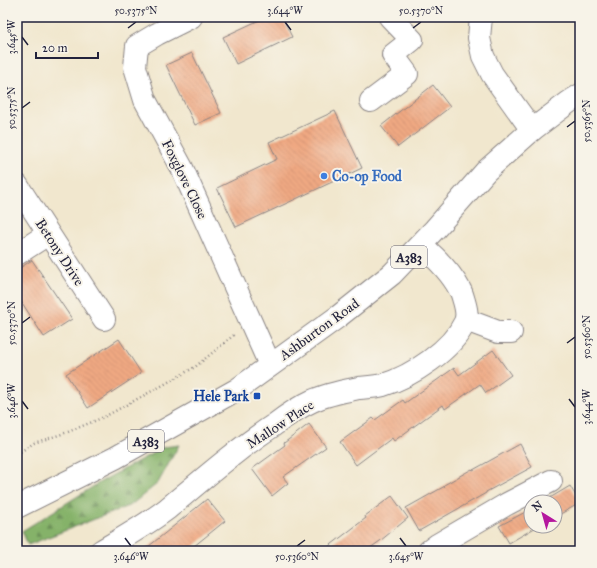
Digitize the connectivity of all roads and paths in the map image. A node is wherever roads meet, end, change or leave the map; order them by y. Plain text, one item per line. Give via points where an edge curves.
1 (191, 17) edge
2 (390, 17) edge
3 (481, 17) edge
4 (580, 95) edge
5 (371, 101) dead end
6 (532, 130) junction
7 (17, 185) edge
8 (48, 234) junction
9 (421, 245) junction
10 (17, 254) edge
11 (104, 319) dead end
12 (466, 320) junction
13 (254, 327) junction
14 (511, 332) dead end
15 (270, 365) junction
16 (17, 454) edge
17 (551, 481) dead end
18 (17, 508) edge
19 (100, 551) edge
20 (429, 551) edge

1 - 13 street, Foxglove Close via 137,46 135,67 145,100 182,168
2 - 5 street via 412,40 392,55 407,74
3 - 6 street via 479,38 483,56 492,74
4 - 6 street, Ashburton Road / A383
6 - 9 street, Ashburton Road / A383 via 486,171
7 - 8 street, Betony Drive
8 - 10 street
8 - 11 street, Betony Drive
9 - 12 street via 447,270 460,290 467,310
9 - 15 street, Ashburton Road / A383 via 392,274
12 - 14 street via 498,332
12 - 19 street, Mallow Place via 447,347 412,372 383,385 345,391 314,400 296,409 259,434 166,510
13 - 15 street, Foxglove Close
13 - 16 path via 236,334 195,367 104,417 34,443
15 - 18 street, Ashburton Road / A383 via 238,389 115,458
17 - 20 street

